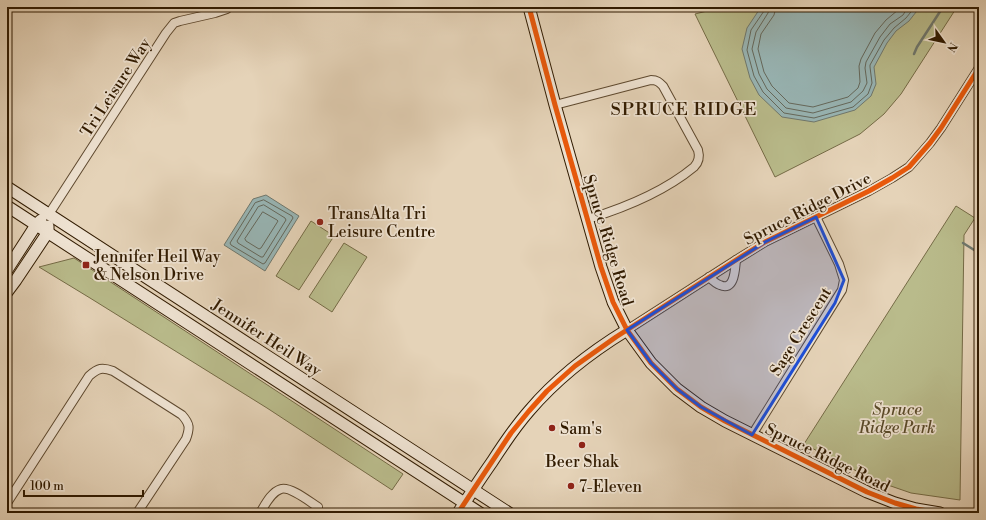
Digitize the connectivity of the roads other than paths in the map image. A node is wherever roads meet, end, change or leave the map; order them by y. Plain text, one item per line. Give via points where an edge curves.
1 (228, 7) edge
2 (529, 7) edge
3 (979, 68) edge
4 (555, 105) junction
5 (7, 186) edge
6 (7, 206) edge
7 (49, 214) junction
8 (816, 217) junction
9 (588, 219) junction
10 (36, 225) junction
11 (48, 232) junction
12 (736, 260) junction
13 (7, 270) edge
14 (709, 277) junction
15 (7, 292) edge
16 (627, 330) junction
17 (752, 435) junction
18 (473, 490) junction
19 (7, 503) edge
20 (465, 503) junction
21 (318, 507) dead end
22 (137, 513) edge
23 (260, 513) edge
24 (458, 513) edge
25 (480, 513) edge
26 (509, 513) edge
27 (940, 513) edge

1 - 7 street, Tri Leisure Way via 215,13 174,23
2 - 4 main road, Spruce Ridge Road
3 - 8 street, Spruce Ridge Drive via 934,138 909,167 869,191
4 - 9 main road, Spruce Ridge Road
4 - 9 street via 655,80 663,86 698,150 699,158 694,167 662,189
5 - 7 main road, Jennifer Heil Way
6 - 10 main road, Jennifer Heil Way
7 - 10 main road
7 - 11 main road
7 - 18 main road, Jennifer Heil Way
8 - 12 street, Spruce Ridge Drive via 765,242
8 - 17 street, Sage Crescent via 839,264 844,280 842,290
9 - 16 main road, Spruce Ridge Road via 613,302
10 - 11 main road, Jennifer Heil Way
10 - 13 main road
11 - 15 main road
11 - 20 main road, Jennifer Heil Way
12 - 14 street, Spruce Ridge Drive
12 - 14 street, Spruce Ridge Drive via 734,277 728,285 718,285
14 - 16 street, Spruce Ridge Drive
16 - 17 main road, Spruce Ridge Road via 651,363 677,389 701,407
16 - 18 main road, Spruce Ridge Drive via 575,366 547,391 511,433
17 - 27 main road, Spruce Ridge Road via 867,492 895,503
18 - 20 main road, Spruce Ridge Drive
18 - 26 main road, Jennifer Heil Way
19 - 22 street via 89,376 101,368 113,371 182,415 189,425 186,439
20 - 24 main road, Spruce Ridge Drive
20 - 25 main road, Jennifer Heil Way
21 - 23 street via 289,489 282,489 275,493

